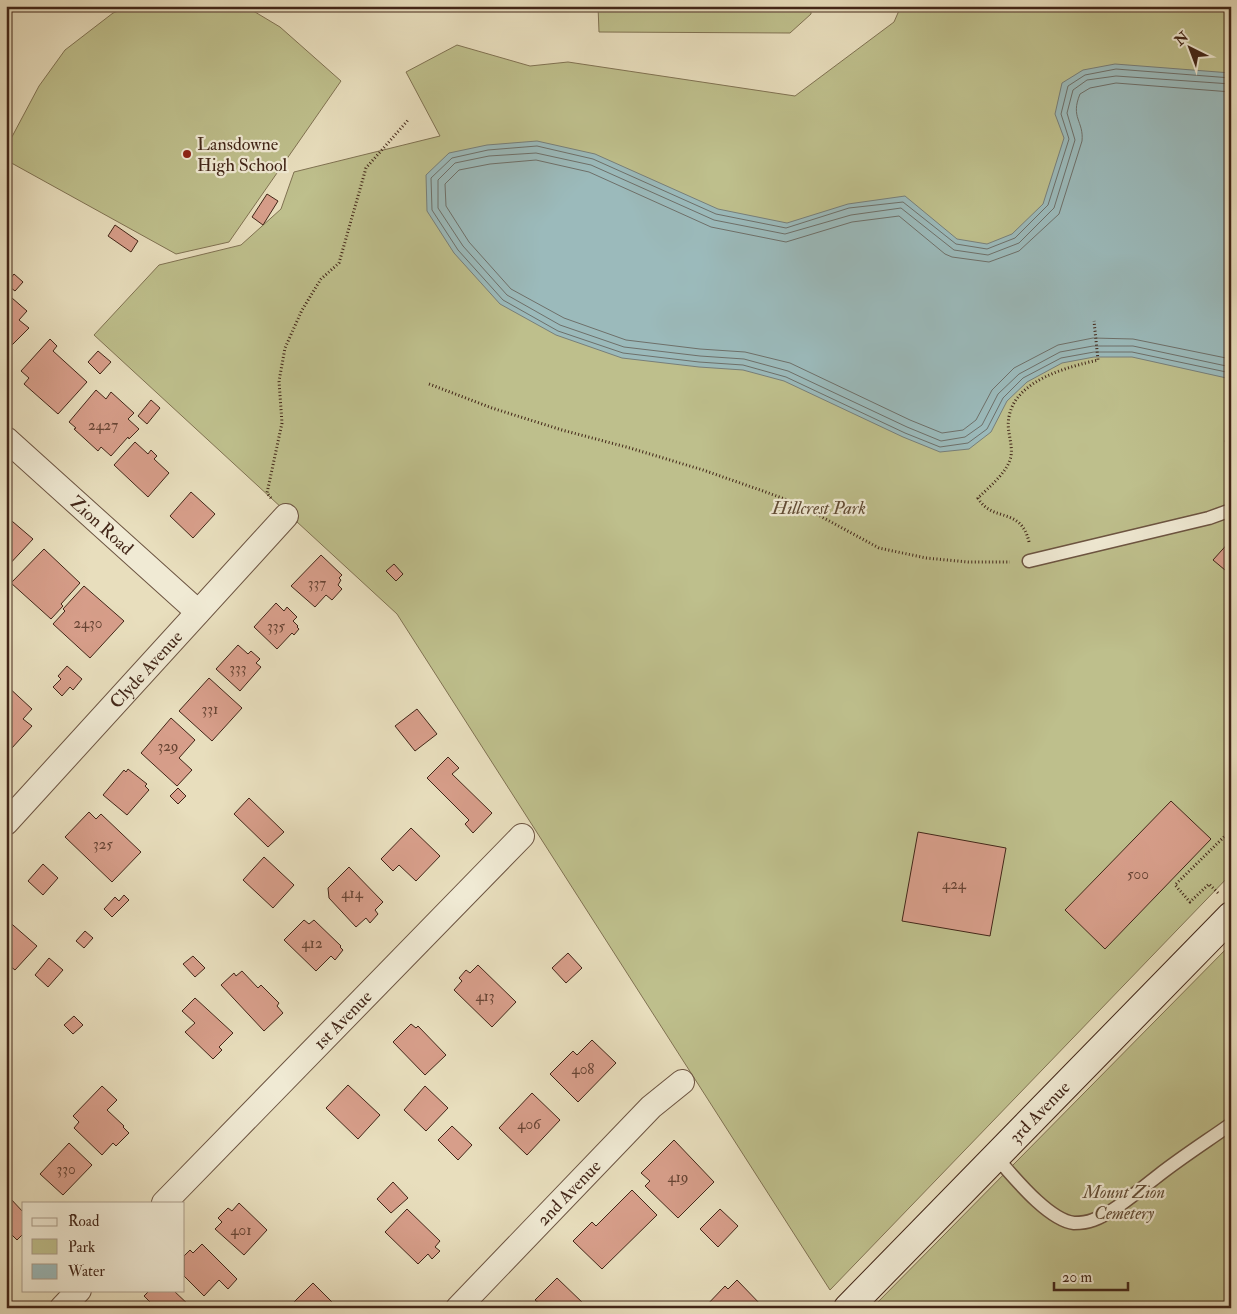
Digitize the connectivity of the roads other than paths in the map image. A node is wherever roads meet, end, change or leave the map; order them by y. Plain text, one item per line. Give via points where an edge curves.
1 (6, 438) edge
2 (1231, 510) edge
3 (286, 516) road end
4 (1031, 561) road end
5 (198, 612) junction
6 (7, 821) edge
7 (522, 836) dead end
8 (1224, 905) edge
9 (682, 1082) dead end
10 (1231, 1124) edge
11 (996, 1157) junction
12 (165, 1202) edge
13 (77, 1292) edge
14 (62, 1308) edge
15 (458, 1308) edge
16 (848, 1308) edge

1 - 5 street, Zion Road
2 - 4 lane
3 - 5 street, Clyde Avenue
5 - 6 street, Clyde Avenue
7 - 12 street, 1st Avenue
8 - 11 street, 3rd Avenue
9 - 15 street, 2nd Avenue via 651,1107
10 - 11 lane via 1117,1207 1093,1220 1074,1223 1048,1211
11 - 16 street, 3rd Avenue
13 - 14 street

